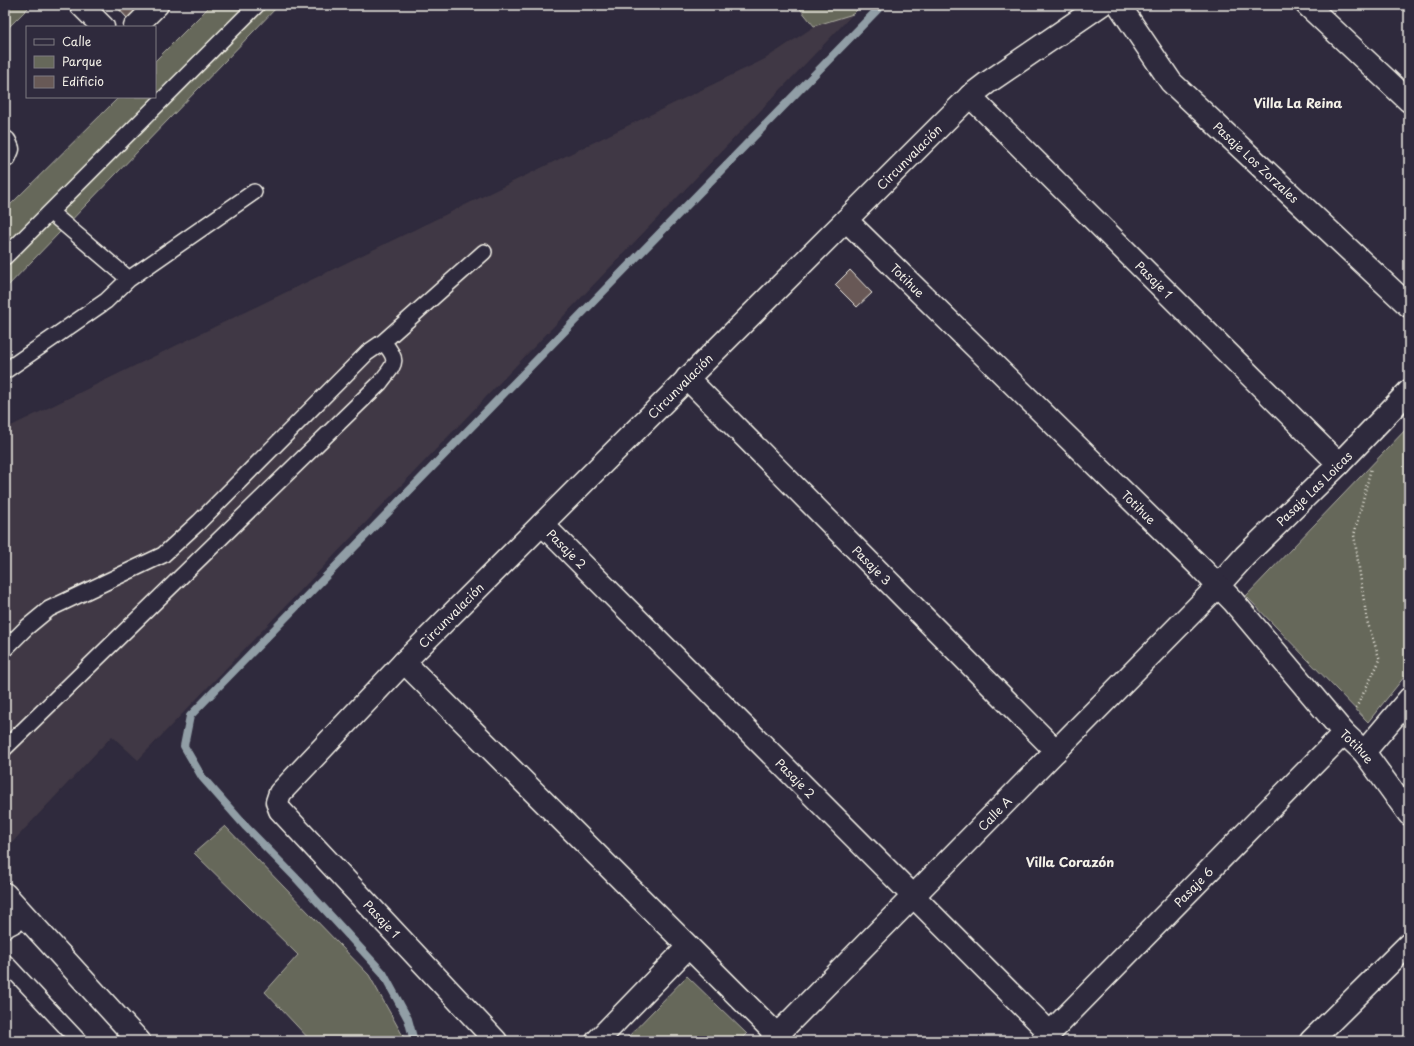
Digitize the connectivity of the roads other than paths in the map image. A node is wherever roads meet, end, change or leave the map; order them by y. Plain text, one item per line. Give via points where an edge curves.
1 (81, 5) edge
2 (157, 5) edge
3 (257, 5) edge
4 (1101, 5) edge
5 (1119, 5) edge
6 (1307, 5) edge
7 (102, 26) edge
8 (136, 26) edge
9 (970, 96) junction
10 (1409, 101) edge
11 (5, 142) edge
12 (5, 156) edge
13 (254, 192) dead end
14 (50, 212) junction
15 (846, 220) junction
16 (484, 252) dead end
17 (5, 257) edge
18 (129, 279) junction
19 (1409, 306) edge
20 (383, 342) junction
21 (5, 371) edge
22 (687, 378) junction
23 (1409, 391) edge
24 (1339, 464) junction
25 (542, 524) junction
26 (1218, 586) junction
27 (5, 649) edge
28 (404, 662) junction
29 (1409, 699) edge
30 (1344, 732) junction
31 (5, 748) edge
32 (1056, 751) junction
33 (1364, 752) junction
34 (280, 793) joint
35 (1409, 814) edge
36 (5, 894) edge
37 (913, 895) junction
38 (24, 916) junction
39 (5, 926) edge
40 (1409, 944) edge
41 (688, 947) junction
42 (5, 962) edge
43 (1046, 1037) edge
44 (777, 1039) edge
45 (79, 1041) edge
46 (139, 1041) edge
47 (496, 1041) edge
48 (597, 1041) edge
49 (1311, 1041) edge

1 - 7 street
2 - 8 street
3 - 14 lane
4 - 9 street, Circunvalación
5 - 19 street, Pasaje Los Zorzales via 1171,82
6 - 10 street
9 - 15 street, Circunvalación
9 - 24 street, Pasaje 1
11 - 12 street via 8,149
13 - 18 lane
14 - 17 lane
14 - 18 lane
15 - 22 street, Circunvalación
15 - 26 street, Totihue
16 - 20 lane
18 - 21 lane via 106,301
20 - 27 lane via 367,353 163,555 49,609
20 - 31 lane via 393,353 393,365 380,383
22 - 25 street, Circunvalación
22 - 32 street, Pasaje 3
23 - 24 street, Pasaje Las Loicas
24 - 26 street, Pasaje Las Loicas
25 - 28 street, Circunvalación
25 - 37 street, Pasaje 2
26 - 30 street, Totihue via 1234,601
26 - 32 street, Calle A
28 - 34 street, Circunvalación
28 - 41 street
29 - 33 street
30 - 33 street, Totihue
30 - 43 street, Pasaje 6
32 - 37 street, Calle A
33 - 35 street, Totihue
34 - 47 street, Pasaje 1 via 277,802 280,810
36 - 38 street
37 - 43 street, Pasaje 2
37 - 44 street, Calle A
38 - 39 street
38 - 46 street
40 - 49 street
41 - 44 street
41 - 48 street
42 - 45 lane

